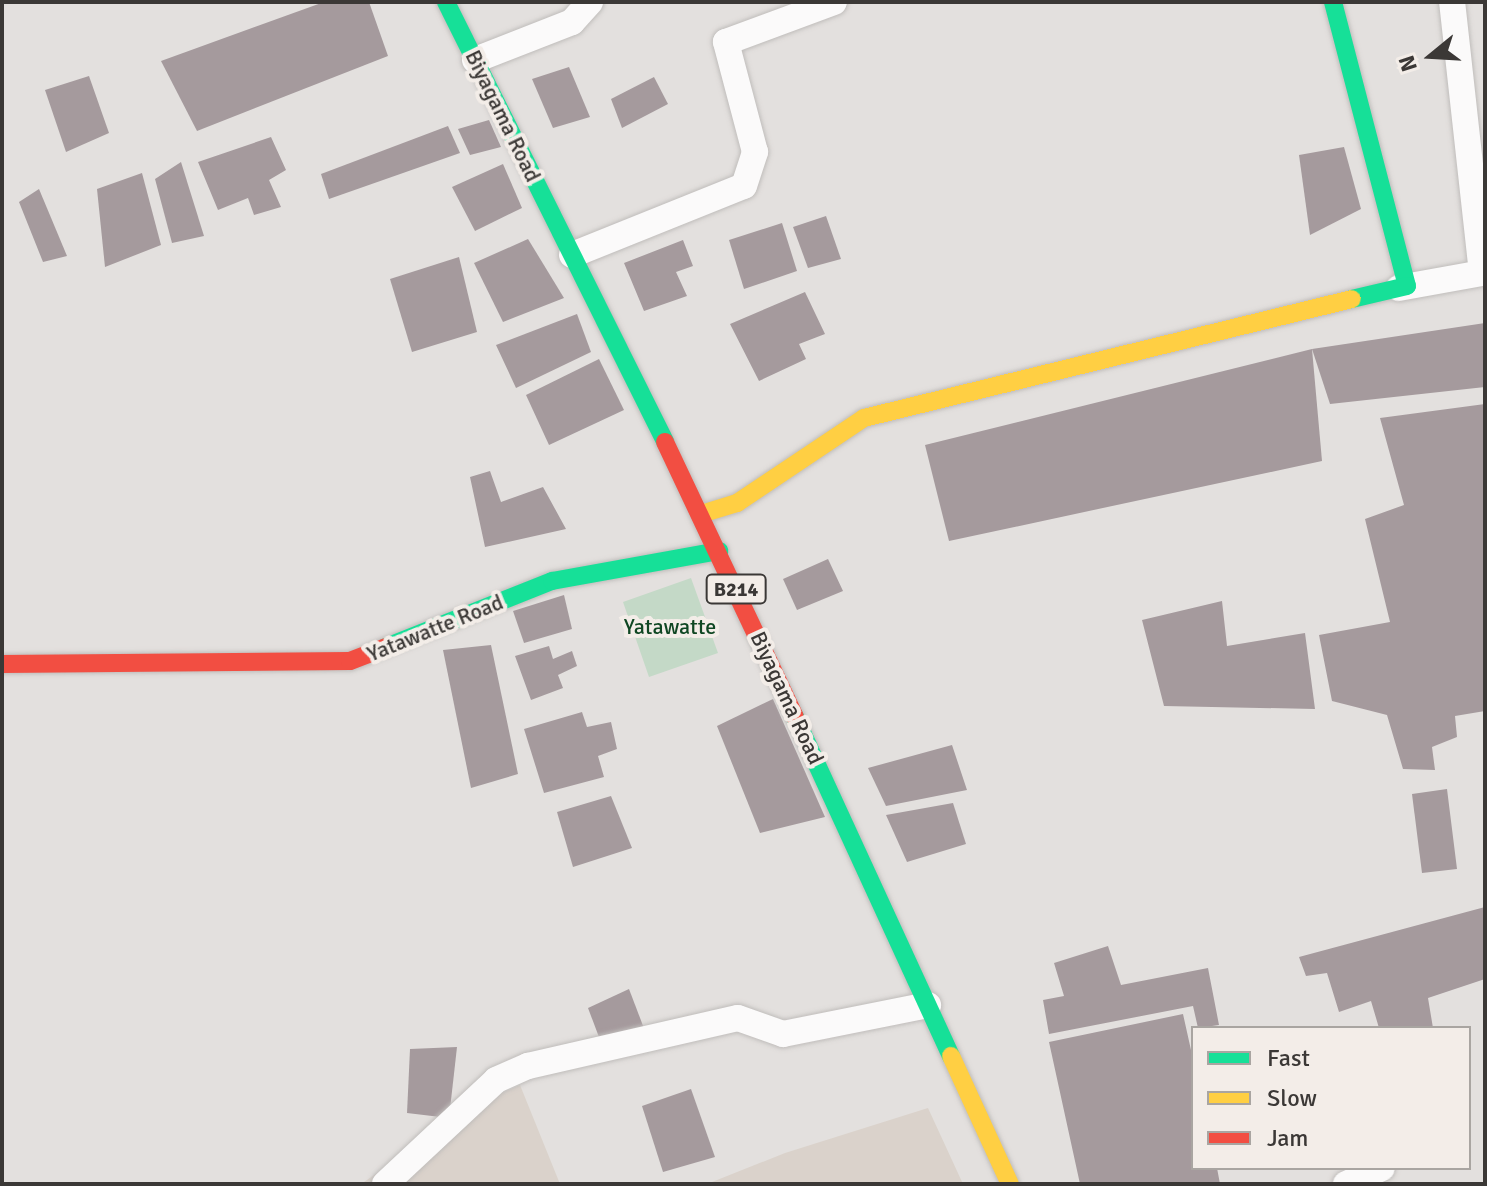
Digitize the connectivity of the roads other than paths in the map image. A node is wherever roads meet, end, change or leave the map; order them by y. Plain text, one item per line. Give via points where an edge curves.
1 (446, 2) edge
2 (590, 2) edge
3 (834, 2) edge
4 (1333, 2) edge
5 (1452, 2) edge
6 (475, 60) junction
7 (572, 255) junction
8 (1399, 288) junction
9 (701, 514) junction
10 (719, 551) junction
11 (2, 664) edge
12 (928, 1005) junction
13 (1378, 1170) edge
14 (385, 1184) edge
15 (1010, 1184) edge
16 (1346, 1184) edge

1 - 6 street, Biyagama Road / B214
2 - 6 street via 572,22
3 - 7 street via 726,42 755,152 744,186
4 - 8 street via 1407,286
5 - 8 street via 1482,273
6 - 7 street, Biyagama Road / B214
7 - 9 street, Biyagama Road / B214
8 - 9 street via 864,418 737,503
9 - 10 street, Biyagama Road / B214
10 - 11 street, Yatawatte Road via 552,581 350,661
10 - 12 street, Biyagama Road / B214
12 - 14 street via 783,1034 738,1018 528,1066 496,1080
12 - 15 street, Biyagama Road / B214
13 - 16 street

